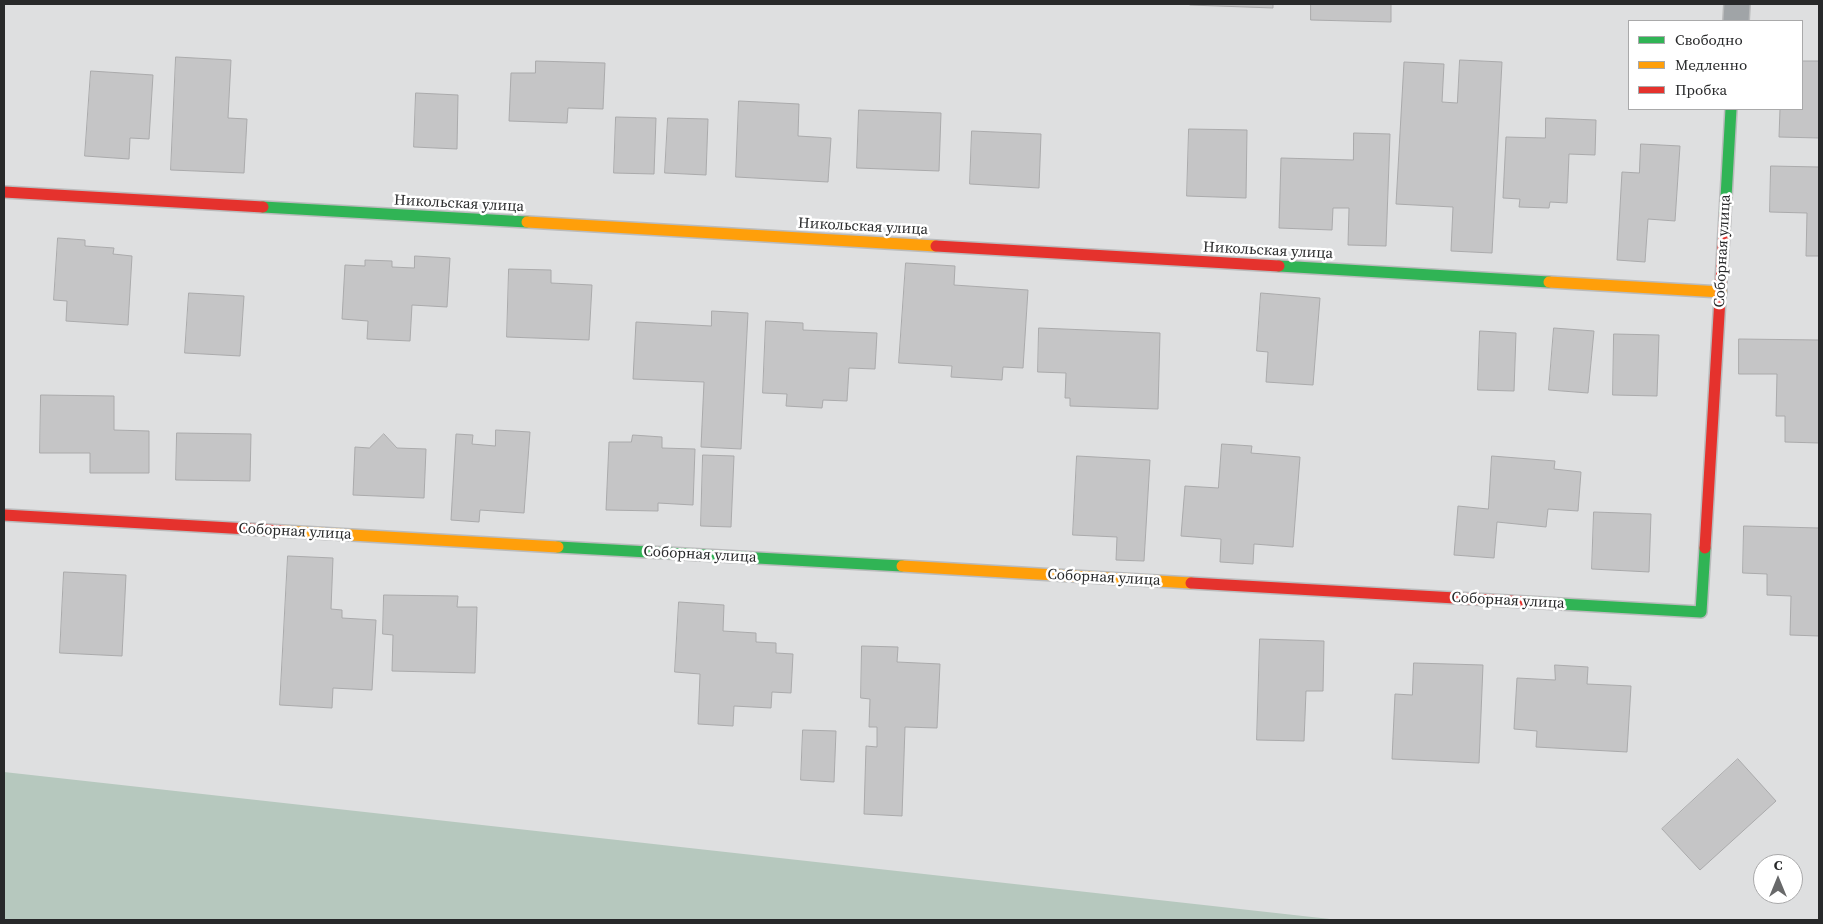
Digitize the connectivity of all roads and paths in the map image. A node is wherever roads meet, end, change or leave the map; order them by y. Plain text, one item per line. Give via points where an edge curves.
1 (1737, 4) edge
2 (1736, 20) edge
3 (1731, 110) edge
4 (4, 192) edge
5 (1721, 292) junction
6 (4, 515) edge

1 - 2 street
3 - 5 street, Соборная улица
4 - 5 street, Никольская улица
5 - 6 street, Соборная улица via 1702,612

